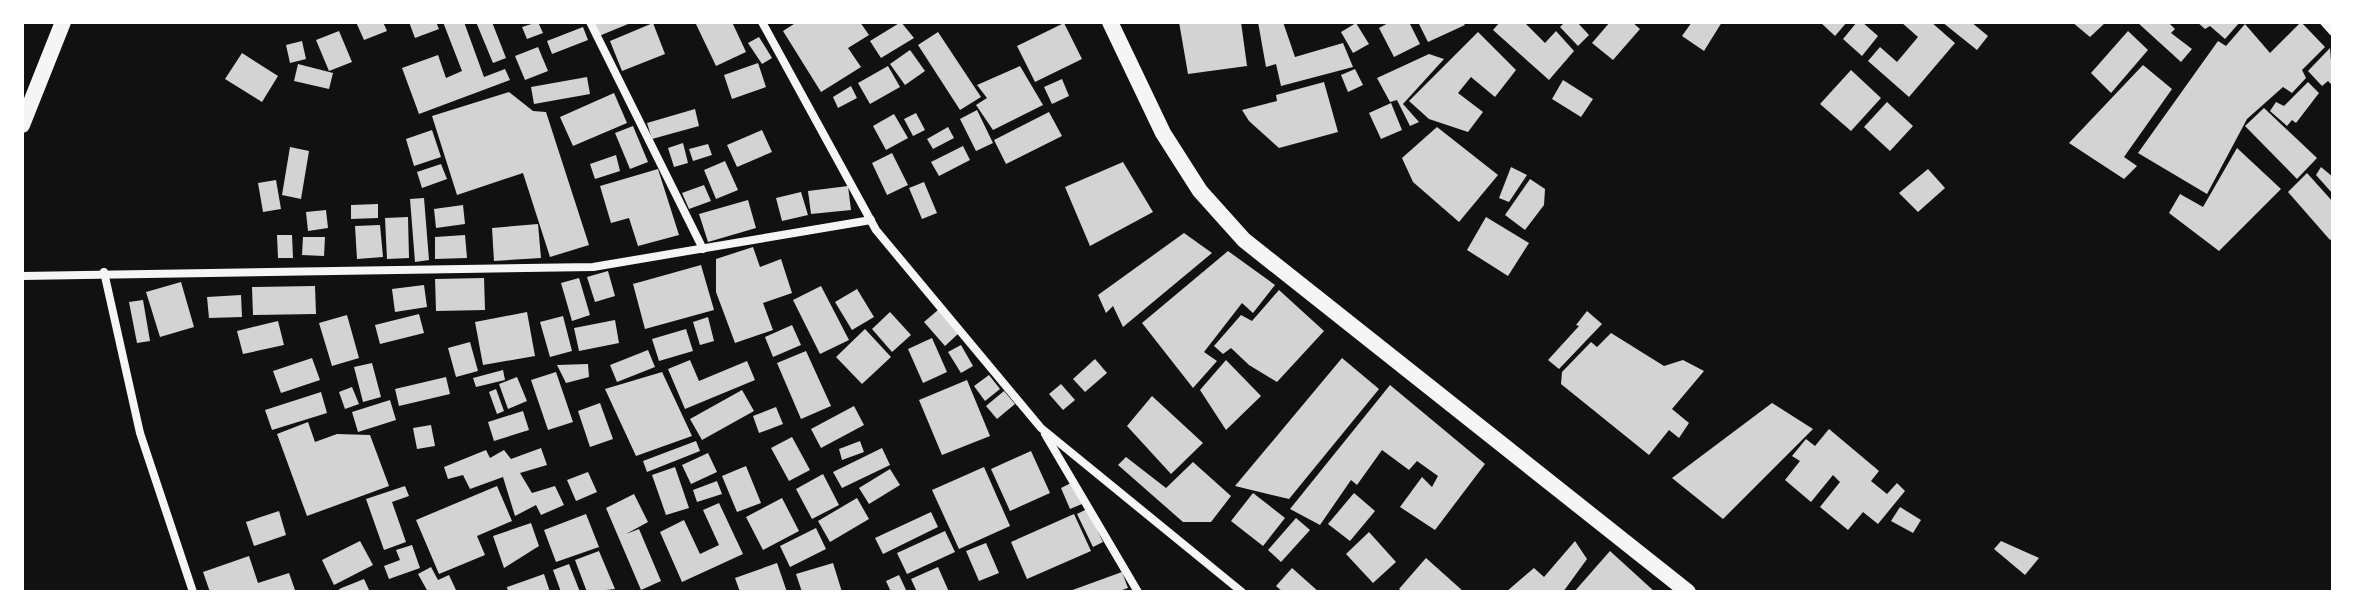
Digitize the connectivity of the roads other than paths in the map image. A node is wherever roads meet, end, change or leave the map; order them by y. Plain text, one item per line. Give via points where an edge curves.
1 (63, 22) edge
2 (590, 22) edge
3 (762, 22) edge
4 (1110, 22) edge
5 (2324, 22) edge
6 (2333, 32) edge
7 (22, 125) edge
8 (871, 220) junction
9 (703, 249) junction
10 (104, 272) junction
11 (22, 276) edge
12 (1041, 428) junction
13 (193, 592) edge
14 (1138, 592) edge
15 (1242, 592) edge
16 (1688, 592) edge

1 - 7 main road
2 - 9 street
3 - 8 street
4 - 16 main road via 1163,133 1200,191 1244,240
5 - 6 street
8 - 9 street
8 - 12 street
9 - 10 street via 593,267
10 - 11 street
10 - 13 street via 140,433
12 - 14 street
12 - 15 street

